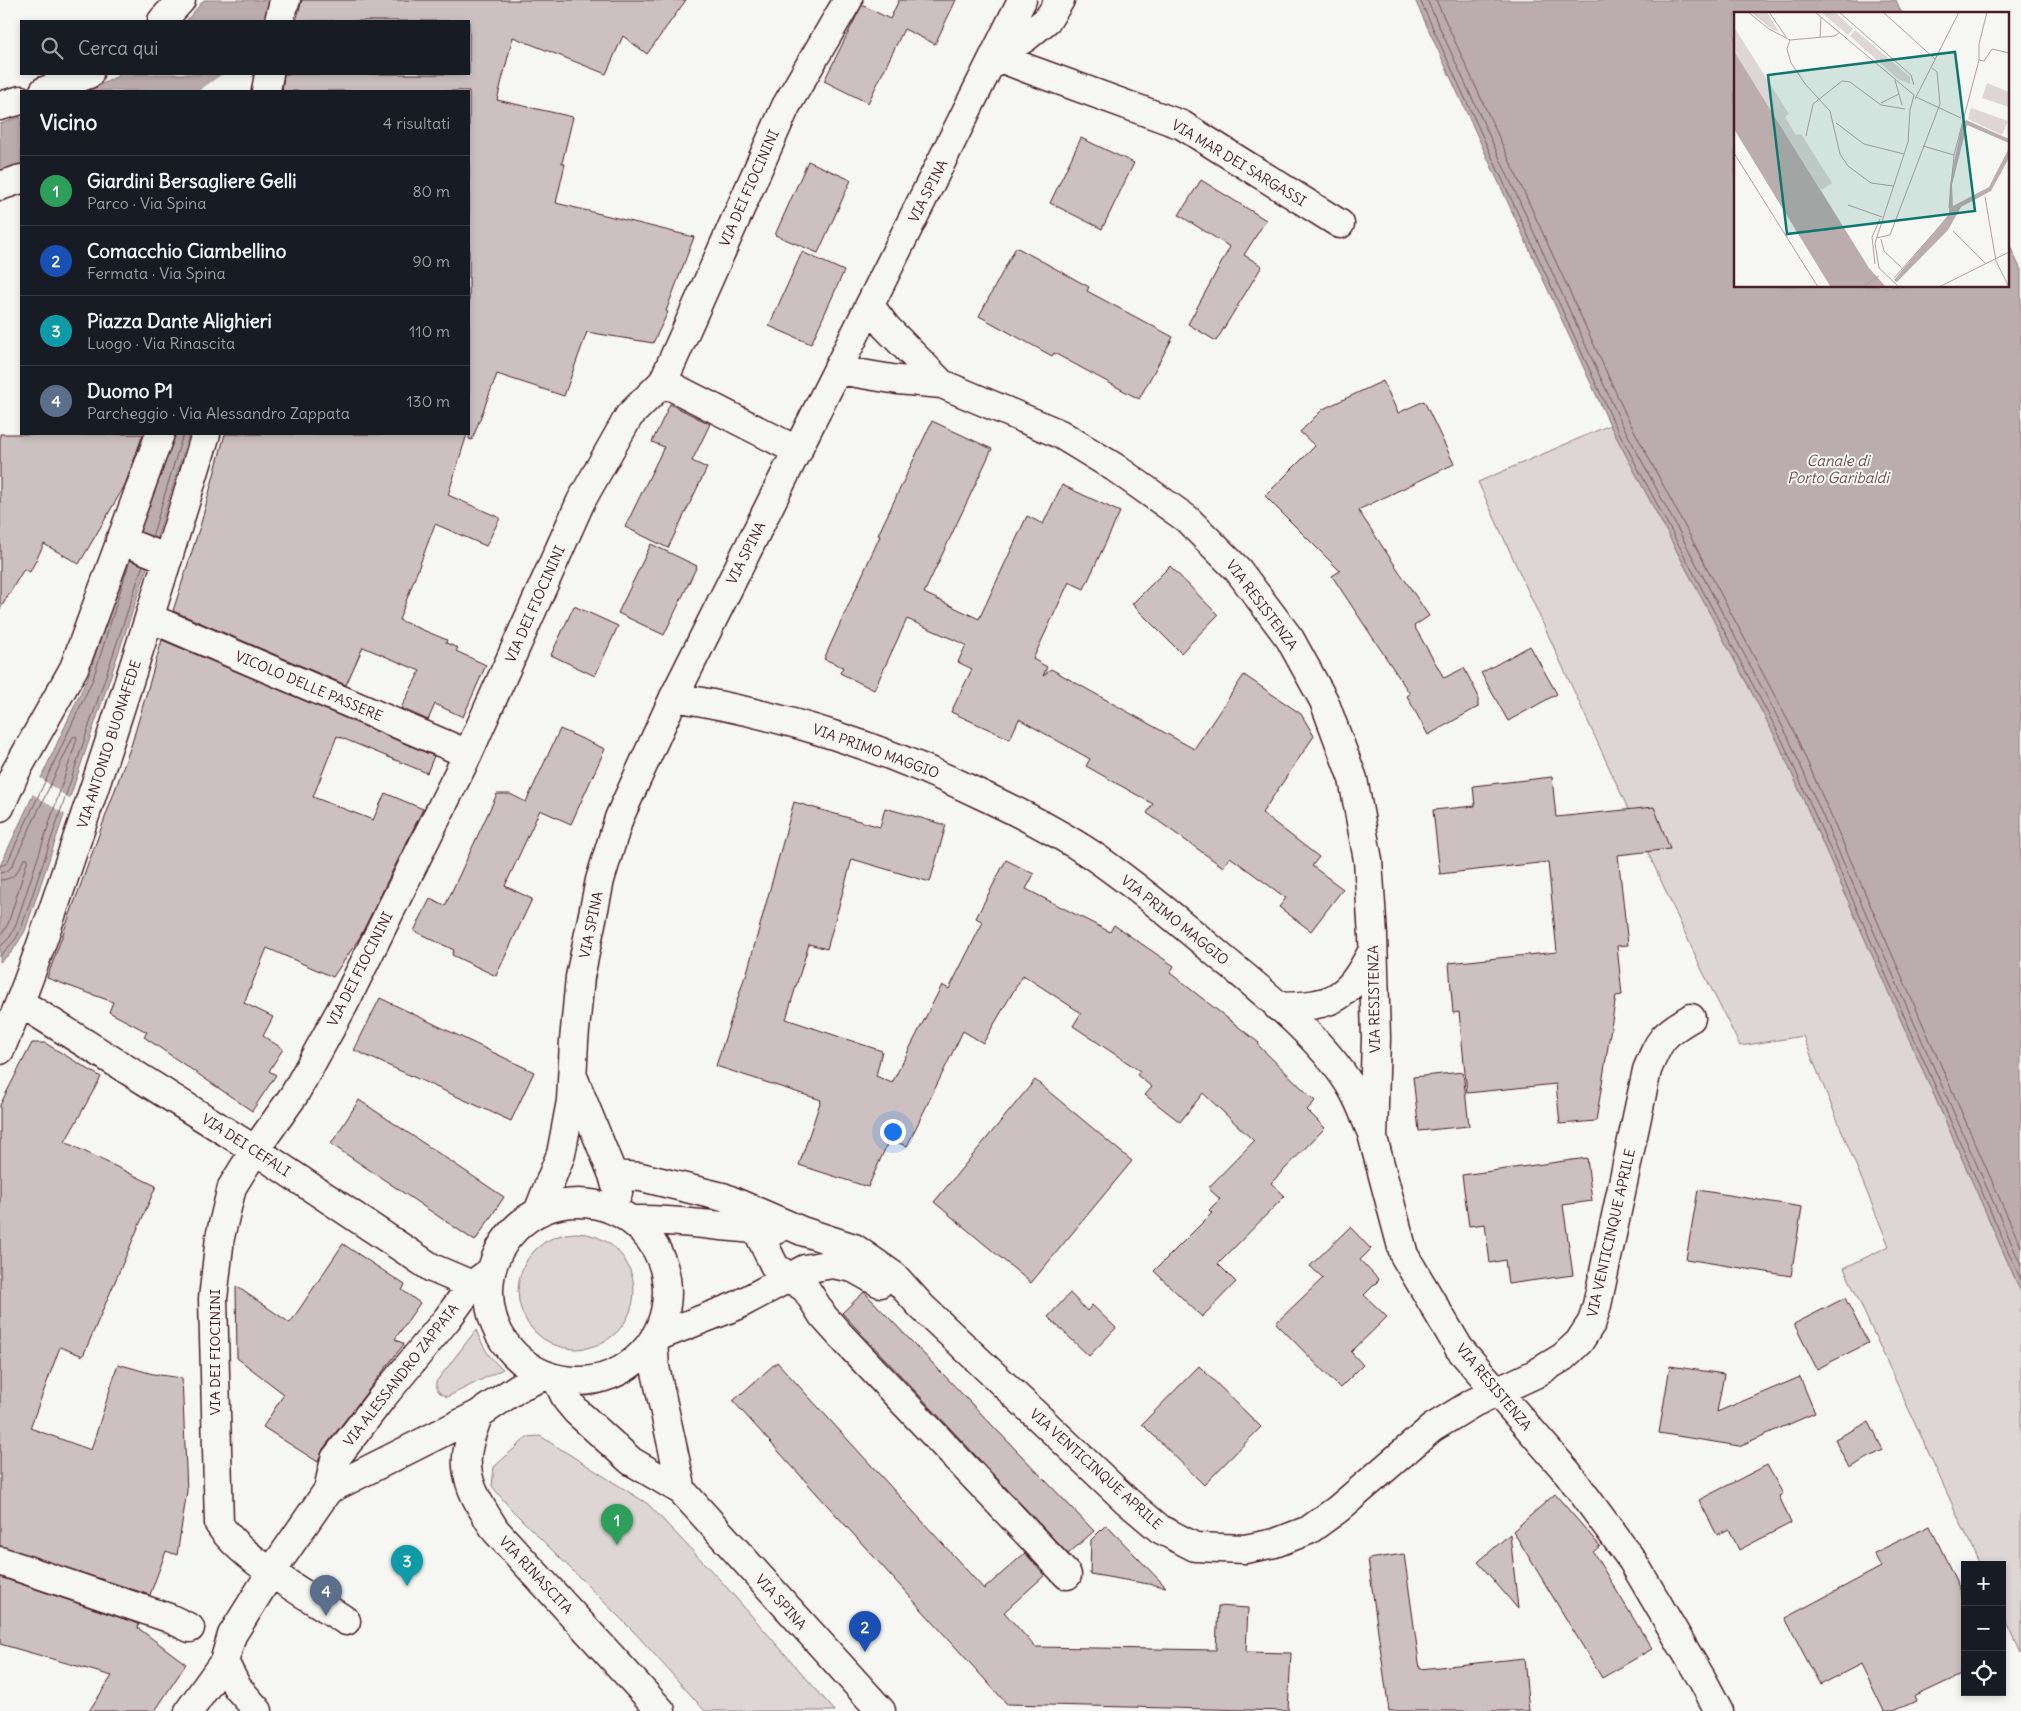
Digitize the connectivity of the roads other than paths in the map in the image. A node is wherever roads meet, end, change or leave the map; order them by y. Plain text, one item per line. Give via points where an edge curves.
1 (181, 0) edge
2 (286, 0) edge
3 (848, 0) edge
4 (1022, 0) edge
5 (1060, 0) edge
6 (163, 20) edge
7 (279, 20) edge
8 (995, 56) junction
9 (86, 75) edge
10 (269, 75) edge
11 (47, 90) edge
12 (266, 90) edge
13 (20, 100) edge
14 (0, 106) edge
15 (20, 179) edge
16 (0, 186) edge
17 (1340, 224) dead end
18 (870, 306) junction
19 (838, 370) junction
20 (663, 382) junction
21 (942, 384) junction
22 (160, 435) edge
23 (205, 435) edge
24 (798, 451) junction
25 (144, 549) junction
26 (150, 618) junction
27 (674, 697) junction
28 (468, 754) junction
29 (13, 772) edge
30 (0, 807) edge
31 (1373, 950) junction
32 (21, 1003) junction
33 (1278, 1007) junction
34 (1690, 1018) dead end
35 (0, 1050) edge
36 (573, 1075) junction
37 (1373, 1138) junction
38 (255, 1150) junction
39 (613, 1175) junction
40 (538, 1212) junction
41 (632, 1217) junction
42 (757, 1230) junction
43 (802, 1231) junction
44 (482, 1278) junction
45 (788, 1278) junction
46 (922, 1307) junction
47 (654, 1339) junction
48 (552, 1378) junction
49 (1498, 1392) junction
50 (479, 1414) junction
51 (328, 1490) junction
52 (682, 1491) junction
53 (0, 1561) edge
54 (272, 1571) junction
55 (1067, 1575) dead end
56 (346, 1621) dead end
57 (190, 1628) dead end
58 (224, 1662) junction
59 (189, 1711) edge
60 (258, 1711) edge
61 (661, 1711) edge
62 (881, 1711) edge
63 (1719, 1711) edge

1 - 6 street
2 - 7 street
3 - 20 street, VIA DEI FIOCININI via 786,106
4 - 8 street, VIA SPINA
5 - 8 street via 1048,19
8 - 17 street, VIA MAR DEI SARGASSI via 1182,124
8 - 18 street, VIA SPINA
9 - 11 street
10 - 12 street
13 - 14 street
15 - 16 street
18 - 19 street, VIA SPINA
18 - 21 street, VIA RESISTENZA
19 - 21 street, VIA RESISTENZA
19 - 24 street, VIA SPINA
20 - 24 street
20 - 28 street, VIA DEI FIOCININI via 629,416 581,501
21 - 31 street, VIA RESISTENZA via 1060,434 1114,467 1187,519 1238,570 1270,611 1290,638 1324,701 1353,779 1368,860
22 - 25 street, VIA ANTONIO BUONAFEDE
23 - 25 street, VIA ANTONIO BUONAFEDE
24 - 27 street, VIA SPINA
25 - 26 street, VIA ANTONIO BUONAFEDE
25 - 29 street, VIA ANTONIO BUONAFEDE
26 - 28 street, VICOLO DELLE PASSERE
26 - 32 street, VIA ANTONIO BUONAFEDE via 80,812
27 - 33 street, VIA PRIMO MAGGIO via 760,713 852,740 948,778 1034,820 1091,854 1147,895
27 - 36 street, VIA SPINA via 619,818 600,880 580,977
28 - 38 street, VIA DEI FIOCININI via 344,1004 294,1095
29 - 30 street, VIA ANTONIO BUONAFEDE
31 - 33 street via 1348,990 1330,1000 1307,1006
31 - 37 street, VIA RESISTENZA via 1376,1038
32 - 35 street, VIA ANTONIO BUONAFEDE
32 - 38 street, VIA DEI CEFALI
33 - 37 street, VIA PRIMO MAGGIO via 1306,1032 1339,1070 1357,1097
34 - 49 street, VIA VENTICINQUE APRILE via 1658,1043 1647,1070 1592,1322 1579,1342 1563,1356
36 - 39 street, VIA SPINA
36 - 40 street, VIA SPINA via 561,1154
37 - 49 street, VIA RESISTENZA via 1404,1255 1459,1348
38 - 44 street, VIA DEI CEFALI via 432,1268
38 - 54 street, VIA DEI FIOCININI via 232,1186 220,1237 213,1299 217,1500 219,1524 228,1538
39 - 41 street, VIA SPINA via 618,1194
39 - 43 street, VIA VENTICINQUE APRILE via 641,1177 723,1197
40 - 41 street, VIA VENTICINQUE APRILE via 561,1205 599,1206
40 - 44 street via 513,1232
41 - 42 street, VIA VENTICINQUE APRILE
41 - 47 street, VIA SPINA via 660,1256 666,1277 666,1305
42 - 43 street, VIA VENTICINQUE APRILE
42 - 45 street via 775,1267
43 - 46 street, VIA VENTICINQUE APRILE via 854,1248 894,1276
44 - 48 street via 489,1290 490,1306 500,1335 508,1348 519,1359
44 - 51 street, VIA ALESSANDRO ZAPPATA via 335,1459
45 - 46 street, VIA VENTICINQUE APRILE via 805,1269 832,1264 853,1268
45 - 47 street, VIA VENTICINQUE APRILE via 736,1306
45 - 55 street via 806,1288 823,1316
46 - 49 street, VIA VENTICINQUE APRILE via 1127,1501 1160,1529 1195,1547 1245,1549 1276,1543 1309,1530 1432,1428
47 - 48 street via 635,1361 621,1371 589,1381
47 - 52 street, VIA SPINA via 655,1367
48 - 50 street, VIA ALESSANDRO ZAPPATA via 521,1386
48 - 52 street, VIA SPINA via 577,1412 625,1455
49 - 63 street, VIA RESISTENZA via 1568,1473 1632,1560
50 - 51 street, VIA ALESSANDRO ZAPPATA
50 - 61 street, VIA RINASCITA via 468,1446 467,1467 470,1488 478,1503 496,1531
51 - 54 street, VIA ALESSANDRO ZAPPATA
52 - 62 street, VIA SPINA
53 - 57 street via 170,1618
54 - 56 street, VIA DEI FIOCININI
54 - 58 street, VIA ALESSANDRO ZAPPATA via 232,1635
58 - 59 street, VIA ALESSANDRO ZAPPATA
58 - 60 street via 237,1687

